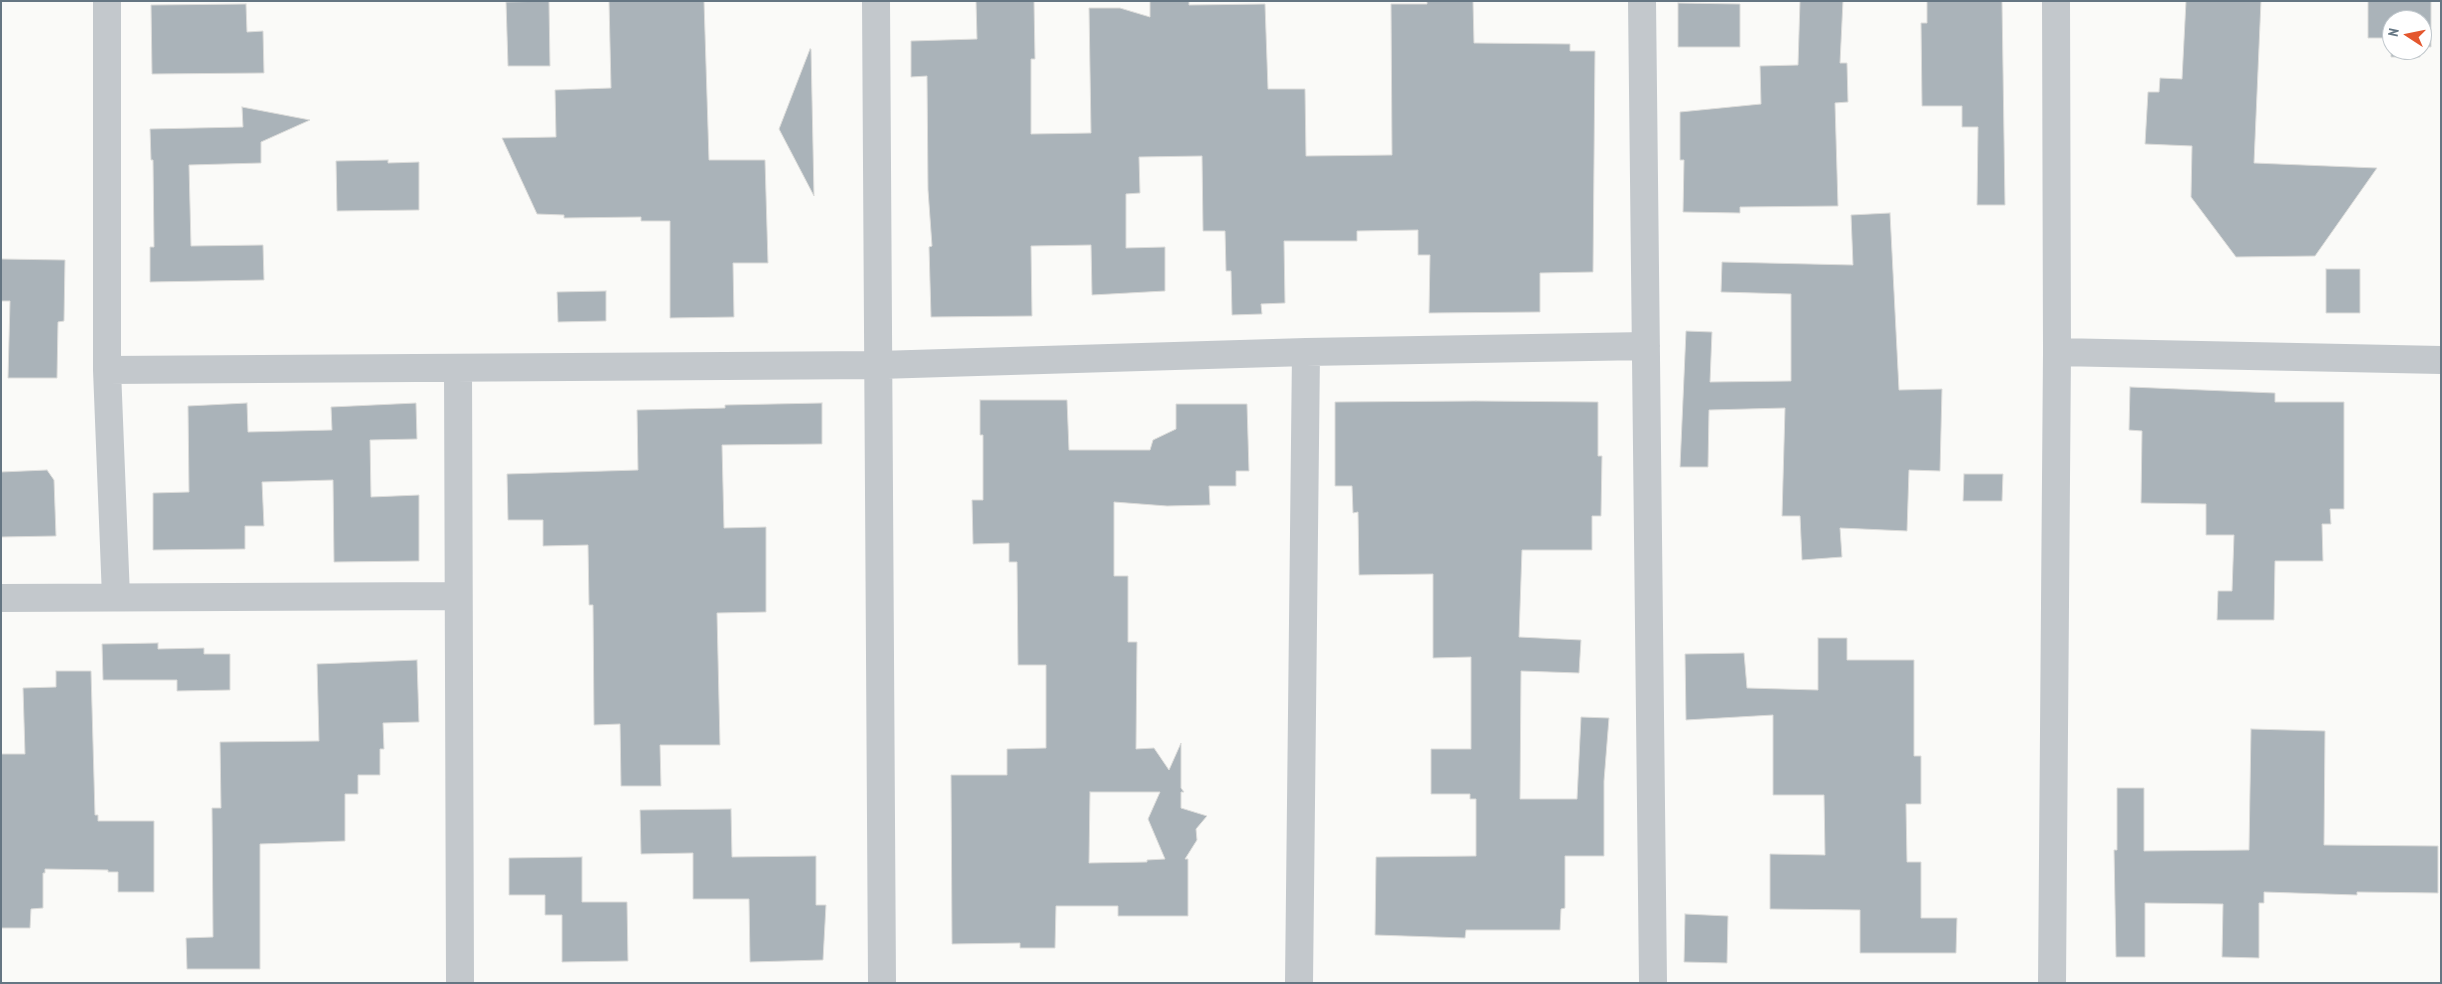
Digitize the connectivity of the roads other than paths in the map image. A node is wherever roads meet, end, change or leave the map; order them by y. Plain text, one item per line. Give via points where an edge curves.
1 (107, 1) edge
2 (876, 1) edge
3 (1642, 1) edge
4 (2056, 1) edge
5 (1646, 346) junction
6 (1306, 352) junction
7 (2057, 352) junction
8 (2441, 360) edge
9 (879, 365) junction
10 (458, 368) junction
11 (107, 370) junction
12 (458, 596) junction
13 (116, 597) junction
14 (1, 598) edge
15 (460, 983) edge
16 (882, 983) edge
17 (1299, 983) edge
18 (1653, 983) edge
19 (2052, 983) edge

1 - 11 street
2 - 9 street
3 - 5 street
4 - 7 street
5 - 6 street
5 - 18 street
6 - 9 street
6 - 17 street
7 - 8 street
7 - 19 street
9 - 10 street
9 - 16 street
10 - 11 street
10 - 12 street
11 - 13 street
12 - 13 street
12 - 15 street
13 - 14 street

